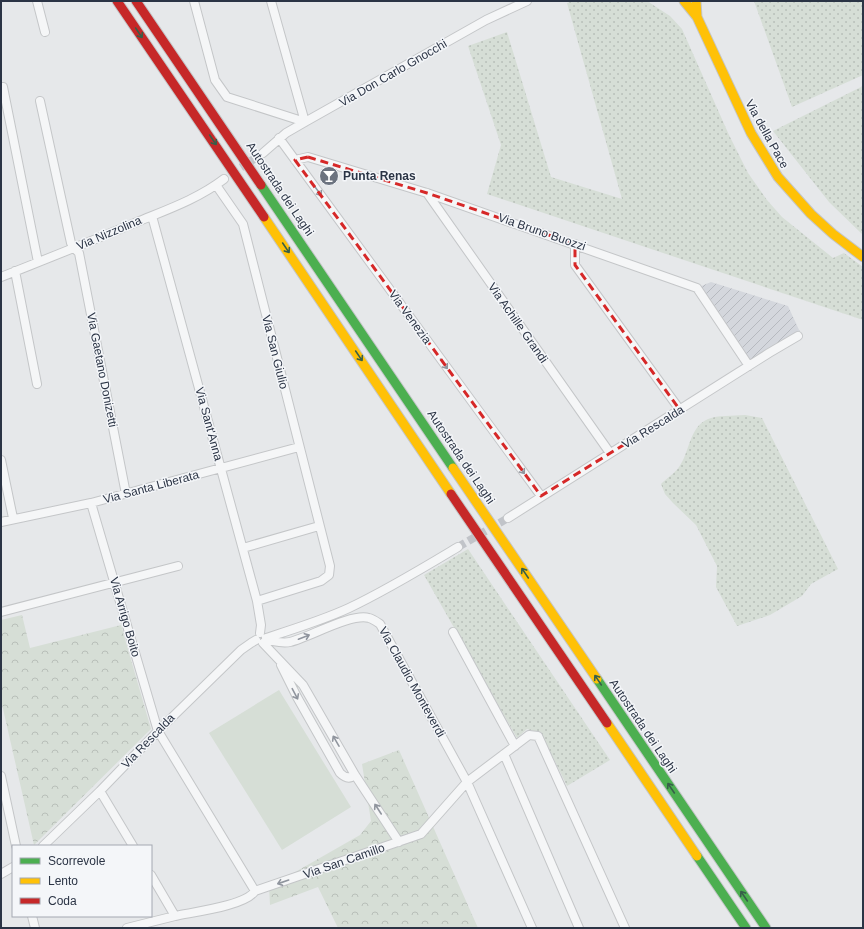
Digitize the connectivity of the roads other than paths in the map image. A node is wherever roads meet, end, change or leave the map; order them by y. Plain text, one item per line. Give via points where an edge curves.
1 (37, 1) edge
2 (117, 1) edge
3 (136, 1) edge
4 (194, 1) edge
5 (271, 1) edge
6 (527, 1) edge
7 (684, 1) edge
8 (696, 1) edge
9 (697, 17) junction
10 (45, 32) dead end
11 (3, 87) dead end
12 (40, 102) dead end
13 (305, 122) junction
14 (279, 138) junction
15 (263, 153) tunnel mouth
16 (295, 160) junction
17 (224, 179) tunnel mouth
18 (216, 185) junction
19 (427, 193) junction
20 (152, 216) junction
21 (575, 244) junction
22 (74, 248) junction
23 (863, 257) edge
24 (38, 262) junction
25 (14, 271) junction
26 (1, 277) edge
27 (798, 336) dead end
28 (749, 366) junction
29 (37, 384) dead end
30 (680, 410) junction
31 (299, 447) junction
32 (610, 453) junction
33 (1, 460) edge
34 (221, 468) junction
35 (126, 494) junction
36 (541, 496) junction
37 (91, 503) junction
38 (13, 518) junction
39 (508, 518) tunnel mouth
40 (1, 522) edge
41 (319, 526) junction
42 (458, 547) tunnel mouth
43 (243, 548) junction
44 (178, 566) dead end
45 (115, 582) junction
46 (256, 601) junction
47 (1, 612) edge
48 (453, 632) dead end
49 (262, 639) junction
50 (277, 659) junction
51 (158, 731) junction
52 (515, 746) junction
53 (504, 754) junction
54 (355, 775) junction
55 (1, 776) edge
56 (467, 782) junction
57 (100, 791) junction
58 (399, 842) junction
59 (16, 845) edge
60 (44, 845) edge
61 (132, 845) edge
62 (12, 868) edge
63 (1, 874) edge
64 (152, 878) edge
65 (255, 891) junction
66 (175, 916) junction
67 (32, 917) edge
68 (35, 928) edge
69 (127, 928) edge
70 (532, 928) edge
71 (580, 928) edge
72 (625, 928) edge
73 (746, 928) edge
74 (766, 928) edge

1 - 10 street
2 -> 73 main road
74 -> 3 main road, Autostrada dei Laghi
4 - 13 street via 216,80 227,97
5 - 13 street
6 - 13 street, Via Don Carlo Gnocchi via 486,20
7 - 9 main road, Via della Pace
8 - 9 main road, Via della Pace
9 - 23 main road, Via della Pace via 751,133 778,177 811,214
11 - 24 street
12 - 22 street, Via Gaetano Donizetti
13 - 14 street, Via Don Carlo Gnocchi
14 - 15 street, Via Don Carlo Gnocchi
14 - 16 street, Via Venezia
16 - 19 street, Via Bruno Buozzi via 308,157
16 -> 36 street, Via Venezia
17 - 18 street
18 - 20 street, Via Nizzolina
18 - 31 street, Via San Giulio via 243,224
19 - 21 street, Via Bruno Buozzi
19 - 32 street, Via Achille Grandi
20 - 22 street, Via Nizzolina
20 - 34 street, Via Sant'Anna
21 - 28 street, Via Bruno Buozzi via 697,288
21 - 30 street via 575,265
22 - 24 street, Via Nizzolina
22 - 35 street, Via Gaetano Donizetti via 79,253
24 - 25 street, Via Nizzolina
25 - 26 street, Via Nizzolina
25 - 29 street
27 - 28 street, Via Rescalda
28 - 30 street, Via Rescalda
30 - 32 street, Via Rescalda
31 - 34 street, Via Santa Liberata
31 - 41 street, Via San Giulio
32 - 36 street, Via Rescalda
33 - 38 street
34 - 35 street, Via Santa Liberata
34 - 43 street, Via Sant'Anna
35 - 37 street, Via Santa Liberata
36 - 39 street, Via Rescalda
37 - 38 street, Via Santa Liberata
37 - 45 street, Via Arrigo Boito
38 - 40 street, Via Santa Liberata
41 - 43 street
41 - 46 street, Via San Giulio via 330,566 329,576 321,581
42 - 49 street, Via Rescalda via 349,608
43 - 46 street, Via Sant'Anna
44 - 45 street
45 - 47 street
45 - 51 street, Via Arrigo Boito
46 - 49 street, Via Sant'Anna
48 - 52 street
49 - 50 street
49 - 51 street, Via Rescalda via 250,643 241,650
49 -> 56 street, Via Claudio Monteverdi via 280,643 290,642 362,617 380,624
54 -> 50 street via 303,685
50 -> 54 street via 340,773 348,778
51 - 57 street, Via Rescalda
51 - 65 street, Via Arrigo Boito
52 - 53 street, Via San Camillo
52 - 72 street, Via San Camillo via 529,735 538,736
53 - 56 street, Via San Camillo
53 - 71 street
58 -> 54 street
55 - 59 street
56 - 58 street, Via San Camillo via 422,834
56 - 70 street, Via Claudio Monteverdi
57 - 60 street, Via Rescalda
57 - 61 street
58 -> 65 street, Via San Camillo
62 - 63 street
64 - 66 street
65 - 66 street, Via San Camillo via 252,896 226,906
66 - 69 street, Via San Camillo
67 - 68 street

